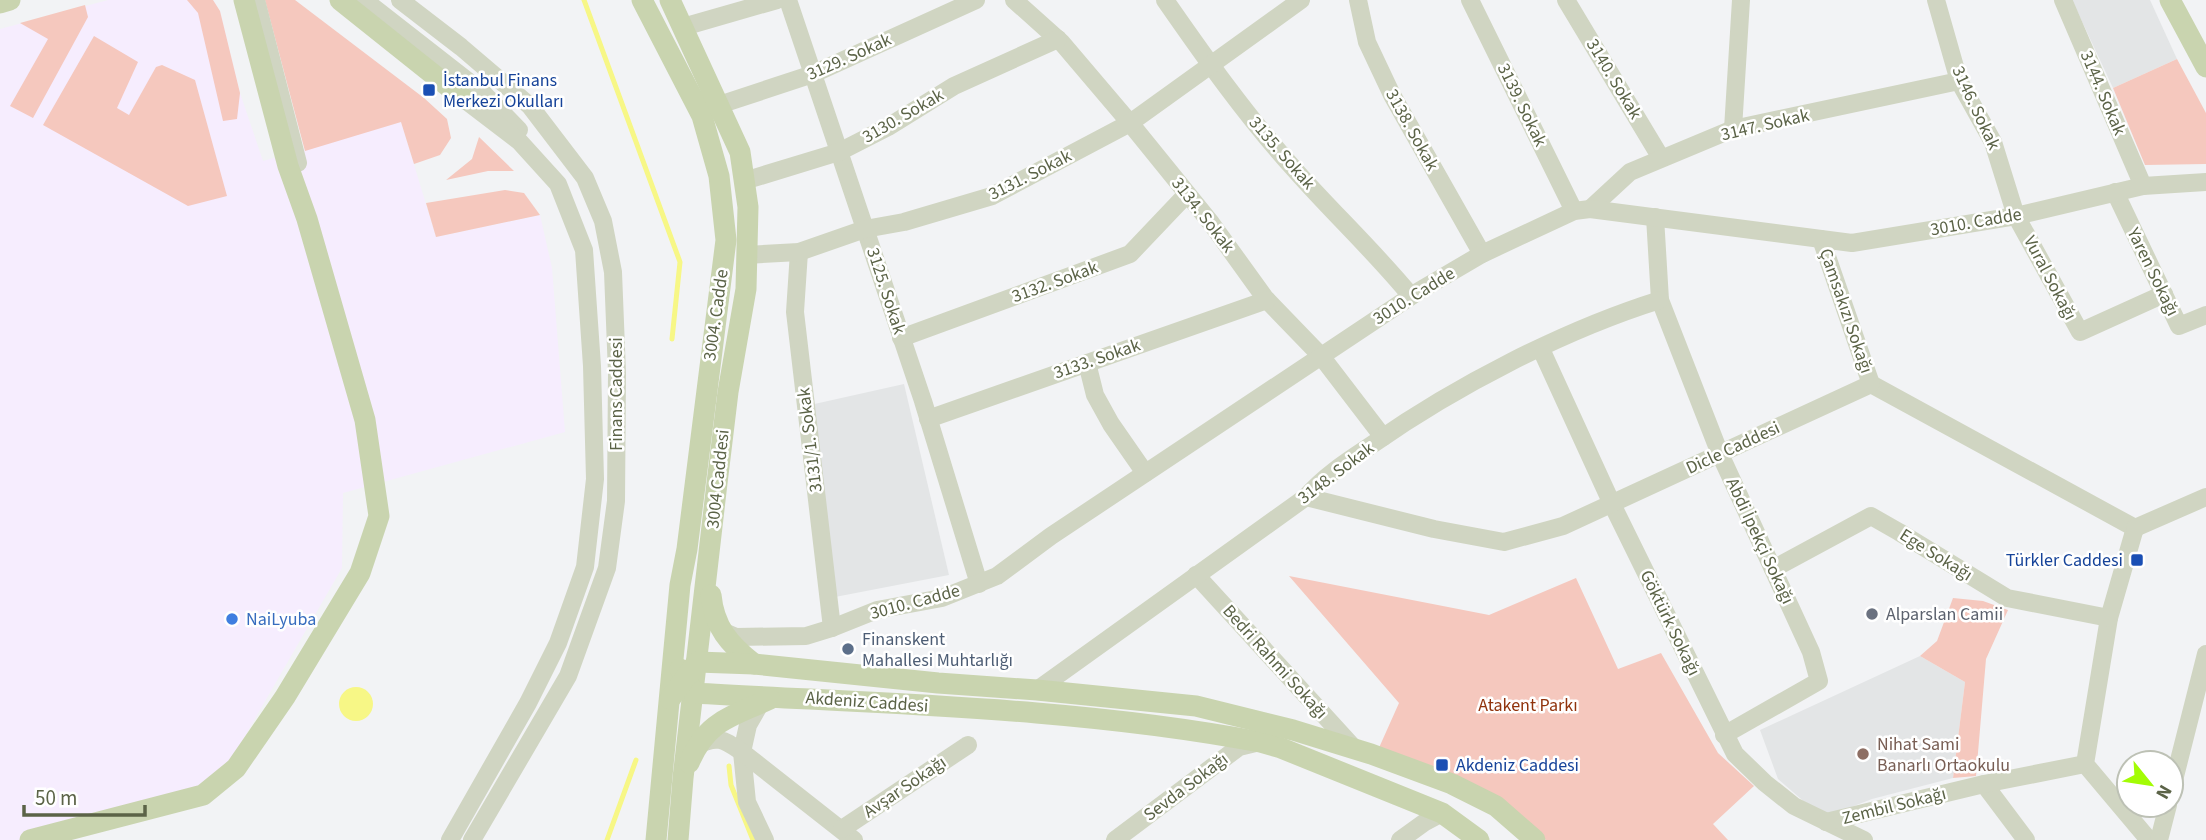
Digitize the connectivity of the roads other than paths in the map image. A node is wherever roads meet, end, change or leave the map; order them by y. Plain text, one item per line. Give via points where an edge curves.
1 (10, 0) edge
2 (244, 0) edge
3 (256, 0) edge
4 (340, 0) edge
5 (363, 0) edge
6 (400, 0) edge
7 (642, 0) edge
8 (670, 0) edge
9 (777, 0) edge
10 (788, 0) edge
11 (976, 0) edge
12 (1014, 0) edge
13 (1165, 0) edge
14 (1301, 0) edge
15 (1358, 0) edge
16 (1470, 0) edge
17 (1566, 0) edge
18 (1741, 0) edge
19 (1936, 0) edge
20 (2063, 0) edge
21 (2170, 0) edge
22 (0, 3) edge
23 (683, 27) junction
24 (1058, 39) junction
25 (1210, 64) junction
26 (2206, 66) edge
27 (813, 74) junction
28 (1959, 81) junction
29 (464, 99) joint
30 (719, 105) junction
31 (1130, 123) junction
32 (1733, 129) junction
33 (839, 152) junction
34 (1661, 158) junction
35 (744, 181) junction
36 (2206, 182) edge
37 (558, 184) junction
38 (2172, 185) junction
39 (2143, 186) junction
40 (2206, 190) edge
41 (2115, 192) junction
42 (1187, 194) junction
43 (1582, 210) junction
44 (2016, 216) junction
45 (1655, 217) junction
46 (307, 219) junction
47 (865, 229) junction
48 (1821, 239) junction
49 (799, 252) junction
50 (1482, 254) junction
51 (747, 255) junction
52 (2164, 294) junction
53 (1411, 296) junction
54 (1267, 300) junction
55 (1660, 300) junction
56 (2206, 315) edge
57 (901, 338) junction
58 (1541, 349) junction
59 (1321, 356) junction
60 (1087, 363) junction
61 (1871, 384) junction
62 (928, 419) junction
63 (1383, 437) junction
64 (1720, 454) junction
65 (1145, 473) junction
66 (1306, 496) junction
67 (2206, 496) edge
68 (1612, 504) junction
69 (2135, 528) junction
70 (709, 561) junction
71 (1773, 569) junction
72 (1196, 575) junction
73 (979, 584) junction
74 (2109, 618) junction
75 (832, 628) junction
76 (722, 631) junction
77 (674, 646) junction
78 (2206, 654) edge
79 (754, 664) junction
80 (692, 678) junction
81 (1037, 690) junction
82 (670, 699) junction
83 (768, 700) junction
84 (1724, 735) junction
85 (1260, 742) junction
86 (697, 745) junction
87 (968, 745) dead end
88 (1354, 748) junction
89 (2182, 749) edge
90 (742, 752) junction
91 (2085, 764) junction
92 (683, 778) junction
93 (1984, 784) junction
94 (1442, 813) junction
95 (2164, 819) edge
96 (1826, 822) junction
97 (848, 834) edge
98 (30, 840) edge
99 (450, 840) edge
100 (472, 840) edge
101 (656, 840) edge
102 (678, 840) edge
103 (765, 840) edge
104 (1115, 840) edge
105 (1400, 840) edge
106 (1479, 840) edge
107 (1535, 840) edge
108 (1864, 840) edge
109 (2026, 840) edge
110 (2149, 840) edge
111 (2159, 840) edge

1 - 22 main road
2 - 46 main road via 288,166
3 - 46 street via 298,163
4 - 29 main road
5 - 37 street, Finans Caddesi via 482,92 533,144
6 - 100 street, Finans Caddesi via 530,106 585,178 603,221 613,272 616,501 607,568 568,676
7 - 77 main road, 3004. Cadde via 702,116 719,176 726,240
8 - 23 main road
9 - 23 street
10 - 27 street, 3125. Sokak
11 - 27 street, 3129. Sokak
12 - 24 street, 3134. Sokak
13 - 25 street, 3135. Sokak
14 - 25 street, 3131. Sokak
15 - 50 street, 3138. Sokak via 1367,42 1392,95
16 - 43 street, 3139. Sokak
17 - 34 street, 3140. Sokak
18 - 32 street
19 - 28 street, 3146. Sokak
20 - 39 street, 3144. Sokak
21 - 26 main road
23 - 30 main road
24 - 31 street, 3134. Sokak
24 - 33 street, 3130. Sokak via 954,86
25 - 31 street, 3131. Sokak
25 - 53 street, 3135. Sokak via 1295,170
27 - 30 street, 3129. Sokak
27 - 33 street, 3125. Sokak
28 - 32 street, 3147. Sokak
28 - 44 street, 3146. Sokak via 1993,142
29 - 37 street, Finans Caddesi via 519,141
30 - 35 main road via 740,152
31 - 42 street, 3134. Sokak
31 - 47 street, 3131. Sokak via 992,196
32 - 34 street, 3147. Sokak
33 - 35 street, 3130. Sokak
33 - 47 street, 3125. Sokak
34 - 43 street, 3147. Sokak via 1630,172
35 - 51 main road, 3004 Caddesi
36 - 38 street, 3010. Cadde
37 - 99 street, Finans Caddesi via 584,250 595,479 585,566 558,643
38 - 39 street, 3010. Cadde
38 - 40 street, 3010. Cadde
39 - 41 street, 3010. Cadde
41 - 44 street, 3010. Cadde
41 - 52 street, Yaren Sokağı
42 - 54 street, 3134. Sokak
42 - 57 street, 3132. Sokak via 1130,254
43 - 45 street, 3010. Cadde
43 - 50 street, 3010. Cadde
44 - 48 street, 3010. Cadde via 1852,243
44 - 52 street, Vural Sokağı via 2080,332
45 - 48 street, 3010. Cadde
45 - 55 street, Abdi İpekçi Sokağı
46 - 98 main road via 365,420 376,489 379,516 360,573 236,768 203,795
47 - 49 street, 3131. Sokak
47 - 57 street, 3125. Sokak
48 - 61 street, Çamsakızı Sokağı
49 - 51 street, 3131. Sokak
49 - 75 street, 3131/1. Sokak via 795,312
50 - 53 street, 3010. Cadde
51 - 70 main road, 3004 Caddesi
52 - 56 street, Yaren Sokağı via 2179,326
53 - 59 street, 3010. Cadde
54 - 59 street, 3134. Sokak
54 - 60 street, 3133. Sokak
55 - 58 street, 3148. Sokak
55 - 64 street, Abdi İpekçi Sokağı
57 - 62 street, 3125. Sokak
58 - 63 street, 3148. Sokak
58 - 68 street, Göktürk Sokağı
59 - 63 street, 3134. Sokak
59 - 65 street, 3010. Cadde
60 - 62 street, 3133. Sokak
60 - 65 street via 1095,396
61 - 64 street, Dicle Caddesi
61 - 69 street
62 - 73 street, 3125. Sokak
63 - 66 street, 3148. Sokak
64 - 68 street, Dicle Caddesi
64 - 71 street, Abdi İpekçi Sokağı
65 - 73 street, 3010. Cadde
66 - 68 street, Dicle Caddesi via 1504,542 1563,526
66 - 72 street, 3148. Sokak
67 - 69 street
68 - 84 street, Göktürk Sokağı
69 - 74 street
70 - 76 main road via 713,612
70 - 80 main road, 3004 Caddesi
71 - 74 street, Ege Sokağı via 1871,516 2007,598
71 - 84 street, Abdi İpekçi Sokağı via 1811,652 1819,681
72 - 81 street, 3148. Sokak
72 - 88 street, Bedri Rahmi Sokağı
73 - 75 street, 3010. Cadde via 943,598 877,610
74 - 91 street
75 - 76 street, 3010. Cadde via 806,636 736,637
76 - 79 main road
77 - 80 main road
77 - 82 main road
78 - 89 street
79 - 80 main road, Akdeniz Caddesi
79 - 81 main road, Akdeniz Caddesi
80 - 82 main road
80 - 83 main road, Akdeniz Caddesi
80 - 92 main road, 3004 Caddesi
81 - 88 main road, Akdeniz Caddesi via 1196,706
82 - 101 main road
83 - 85 main road, Akdeniz Caddesi via 1129,722
83 - 86 main road via 723,718
83 - 90 street via 748,725
84 - 96 street, Göktürk Sokağı via 1735,754 1765,783 1794,806
85 - 94 main road, Akdeniz Caddesi
85 - 104 street, Sevda Sokağı via 1239,747
86 - 90 street via 711,738
86 - 92 main road
87 - 97 street, Avşar Sokağı
88 - 107 main road, Akdeniz Caddesi via 1481,798
90 - 97 street
90 - 103 street via 747,802
91 - 93 street, Zembil Sokağı
91 - 110 street
92 - 102 main road, 3004 Caddesi
93 - 96 street, Zembil Sokağı
93 - 109 street
94 - 105 street
94 - 106 main road, Akdeniz Caddesi
95 - 111 street
96 - 108 street, Göktürk Sokağı

